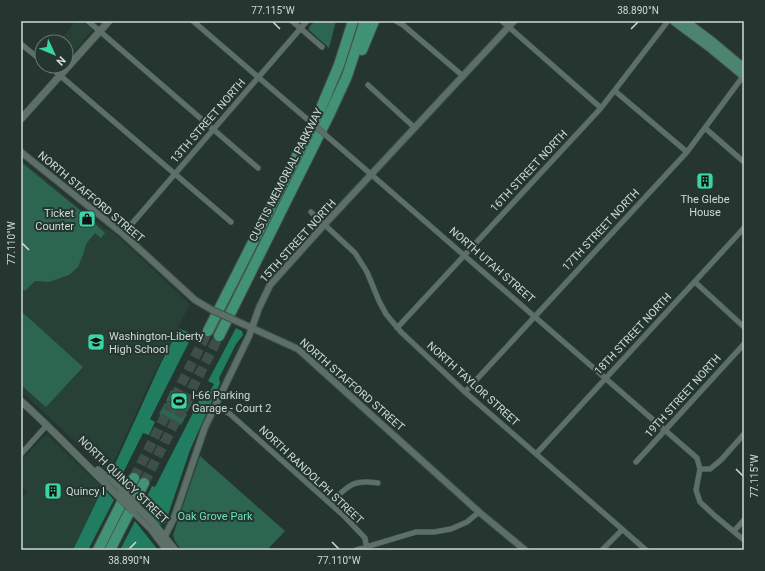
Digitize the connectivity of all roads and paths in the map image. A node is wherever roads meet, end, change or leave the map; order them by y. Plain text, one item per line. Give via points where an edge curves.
1 (88, 21) edge
2 (109, 21) edge
3 (194, 21) edge
4 (292, 21) edge
5 (307, 21) edge
6 (347, 21) edge
7 (353, 21) edge
8 (365, 21) edge
9 (374, 21) edge
10 (396, 21) edge
11 (502, 21) edge
12 (514, 21) edge
13 (668, 21) edge
14 (674, 21) edge
15 (685, 21) edge
16 (509, 26) junction
17 (300, 28) junction
18 (100, 31) junction
19 (21, 44) edge
20 (322, 47) dead end
21 (34, 54) edge
22 (744, 68) edge
23 (60, 76) junction
24 (463, 76) junction
25 (744, 76) edge
26 (259, 78) junction
27 (368, 86) dead end
28 (615, 91) junction
29 (321, 108) junction
30 (601, 108) junction
31 (21, 120) edge
32 (415, 128) junction
33 (705, 128) junction
34 (214, 130) junction
35 (21, 152) edge
36 (687, 152) junction
37 (744, 162) edge
38 (304, 166) junction
39 (258, 168) dead end
40 (174, 174) junction
41 (372, 174) junction
42 (311, 212) dead end
43 (231, 222) dead end
44 (324, 225) junction
45 (744, 228) edge
46 (123, 234) junction
47 (465, 255) junction
48 (695, 282) junction
49 (536, 317) junction
50 (744, 327) edge
51 (252, 328) junction
52 (397, 328) junction
53 (208, 331) tunnel mouth
54 (219, 336) tunnel mouth
55 (744, 344) edge
56 (605, 378) junction
57 (465, 392) junction
58 (21, 401) edge
59 (216, 405) junction
60 (50, 428) junction
61 (665, 429) junction
62 (744, 434) edge
63 (21, 454) edge
64 (536, 454) junction
65 (636, 462) dead end
66 (700, 469) junction
67 (134, 478) tunnel mouth
68 (144, 483) tunnel mouth
69 (378, 483) dead end
70 (330, 503) junction
71 (479, 512) junction
72 (744, 520) edge
73 (622, 530) junction
74 (734, 531) junction
75 (163, 539) junction
76 (744, 540) edge
77 (366, 548) edge
78 (98, 550) edge
79 (110, 550) edge
80 (167, 550) edge
81 (175, 550) edge
82 (356, 550) edge
83 (525, 550) edge
84 (602, 550) edge
85 (646, 550) edge

1 - 18 street
2 - 18 main road
3 - 26 street, NORTH UTAH STREET
4 - 17 street
5 - 17 street, 13TH STREET NORTH
6 - 29 highway
7 - 29 highway, CUSTIS MEMORIAL PARKWAY via 339,65
8 - 38 highway, CUSTIS MEMORIAL PARKWAY via 346,76
9 - 38 highway via 333,119
10 - 24 street
11 - 16 street
12 - 16 street, 15TH STREET NORTH
13 - 28 street, 16TH STREET NORTH
14 - 25 main road
15 - 22 main road
16 - 24 street, 15TH STREET NORTH
16 - 30 street
17 - 20 street
17 - 26 street, 13TH STREET NORTH
18 - 23 main road
18 - 34 street
19 - 21 street
23 - 31 main road
23 - 40 street
24 - 32 street, 15TH STREET NORTH
25 - 33 street, 17TH STREET NORTH
26 - 34 street, 13TH STREET NORTH
26 - 41 street, NORTH UTAH STREET, bridge
27 - 32 street
28 - 30 street, 16TH STREET NORTH
28 - 36 street
29 - 53 highway, CUSTIS MEMORIAL PARKWAY
30 - 47 street, 16TH STREET NORTH
32 - 41 street, 15TH STREET NORTH
33 - 36 street, 17TH STREET NORTH
33 - 37 street
34 - 39 street
34 - 40 street, 13TH STREET NORTH
35 - 46 street, NORTH STAFFORD STREET
36 - 49 street, 17TH STREET NORTH
38 - 54 highway, CUSTIS MEMORIAL PARKWAY
40 - 43 street
40 - 46 street, 13TH STREET NORTH
41 - 44 street, 15TH STREET NORTH
41 - 47 street, NORTH UTAH STREET
42 - 44 street, NORTH TAYLOR STREET
44 - 51 street, 15TH STREET NORTH via 270,285
44 - 52 street, NORTH TAYLOR STREET via 355,253 367,272 386,314
45 - 48 street, 18TH STREET NORTH
46 - 51 street, NORTH STAFFORD STREET, bridge via 195,300
47 - 49 street, NORTH UTAH STREET
47 - 52 street, 16TH STREET NORTH
48 - 50 street
48 - 56 street, 18TH STREET NORTH
49 - 56 street, NORTH UTAH STREET
49 - 57 street, 17TH STREET NORTH
51 - 59 street, 15TH STREET NORTH
51 - 71 street, NORTH STAFFORD STREET via 298,349
52 - 57 street, NORTH TAYLOR STREET
55 - 61 street, 19TH STREET NORTH
56 - 61 street, NORTH UTAH STREET
56 - 64 street, 18TH STREET NORTH
57 - 64 street, NORTH TAYLOR STREET
58 - 60 main road, NORTH QUINCY STREET
59 - 70 street, NORTH RANDOLPH STREET via 230,414
59 - 75 street, 15TH STREET NORTH via 205,427 174,518
60 - 63 street
60 - 75 main road, NORTH QUINCY STREET, bridge via 105,480 122,491
61 - 65 street, 19TH STREET NORTH
61 - 66 street, NORTH UTAH STREET via 697,458
62 - 66 street via 710,469
64 - 73 street, NORTH TAYLOR STREET
66 - 74 street via 696,490 700,502
67 - 78 highway
68 - 79 highway
69 - 70 street via 365,481 352,484
70 - 77 street, NORTH RANDOLPH STREET via 364,538
71 - 77 street via 467,522 451,529 416,532
71 - 83 street, NORTH STAFFORD STREET
72 - 74 street
73 - 84 street
73 - 85 street, NORTH TAYLOR STREET
74 - 76 street
75 - 80 main road, NORTH QUINCY STREET
75 - 81 main road, NORTH QUINCY STREET
77 - 82 street

